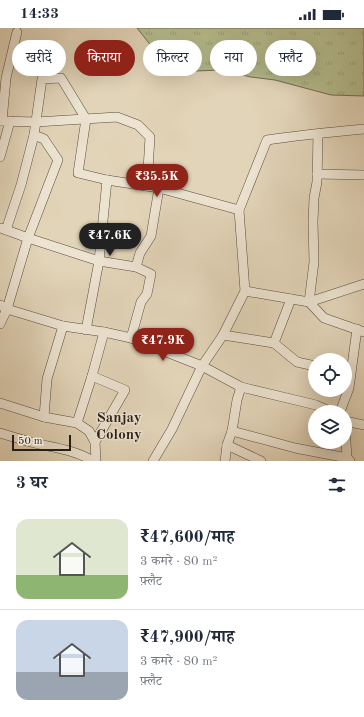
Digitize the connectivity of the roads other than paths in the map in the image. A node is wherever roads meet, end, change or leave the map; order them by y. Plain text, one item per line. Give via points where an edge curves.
1 (17, 32) dead end
2 (86, 119) junction
3 (4, 121) edge
4 (36, 122) junction
5 (364, 129) edge
6 (318, 134) junction
7 (34, 135) junction
8 (0, 157) edge
9 (317, 174) junction
10 (364, 175) edge
11 (107, 180) junction
12 (147, 186) junction
13 (159, 188) junction
14 (239, 210) junction
15 (3, 229) edge
16 (28, 238) junction
17 (99, 261) junction
18 (136, 267) junction
19 (364, 284) edge
20 (245, 291) junction
21 (291, 299) junction
22 (309, 302) junction
23 (4, 307) edge
24 (0, 324) edge
25 (63, 326) junction
26 (86, 330) junction
27 (360, 330) edge
28 (104, 332) junction
29 (224, 335) junction
30 (131, 338) junction
31 (274, 342) junction
32 (308, 364) edge
33 (202, 366) junction
34 (92, 376) junction
35 (241, 387) junction
36 (0, 403) edge
37 (316, 405) edge
38 (343, 405) edge
39 (44, 417) junction
40 (352, 422) edge
41 (77, 423) junction
42 (364, 425) edge
43 (232, 432) junction
44 (0, 433) edge
45 (95, 442) junction
46 (227, 445) junction
47 (348, 449) edge
48 (349, 459) edge
49 (93, 461) edge
50 (96, 461) edge
51 (153, 461) edge
52 (225, 461) edge
53 (261, 461) edge

1 - 3 street via 6,78
2 - 4 street
2 - 4 street via 61,78 42,79
2 - 11 street via 78,173
2 - 12 street via 117,117 138,125 150,137
3 - 4 street
3 - 8 street
4 - 7 street
5 - 6 street
6 - 9 street
6 - 14 street via 267,140
7 - 15 street via 21,185
7 - 16 street via 44,139 58,160
9 - 10 street
9 - 22 street via 313,222 314,262
11 - 12 street
11 - 17 street
12 - 13 street
13 - 14 street
13 - 18 street via 151,236 140,253
14 - 20 street
15 - 16 street
16 - 17 street
16 - 23 street
17 - 18 street
17 - 26 street
18 - 30 street via 151,274 147,294 141,302
19 - 22 street
20 - 21 street
20 - 29 street
21 - 22 street
21 - 31 street
22 - 27 street via 324,318
23 - 24 street
23 - 25 street
25 - 26 street
25 - 39 street via 47,379
26 - 28 street
27 - 38 street via 349,388
28 - 30 street
28 - 34 street
29 - 31 street
29 - 33 street
30 - 33 street
31 - 32 street via 297,362
33 - 35 street
33 - 51 street via 172,429
34 - 41 street
34 - 45 street via 125,390
35 - 37 street
35 - 43 street
36 - 39 street
39 - 41 street
40 - 42 street
41 - 45 street via 89,431
43 - 46 street
43 - 48 street
44 - 49 street via 71,451
45 - 50 street
46 - 52 street
46 - 53 street
47 - 48 street

